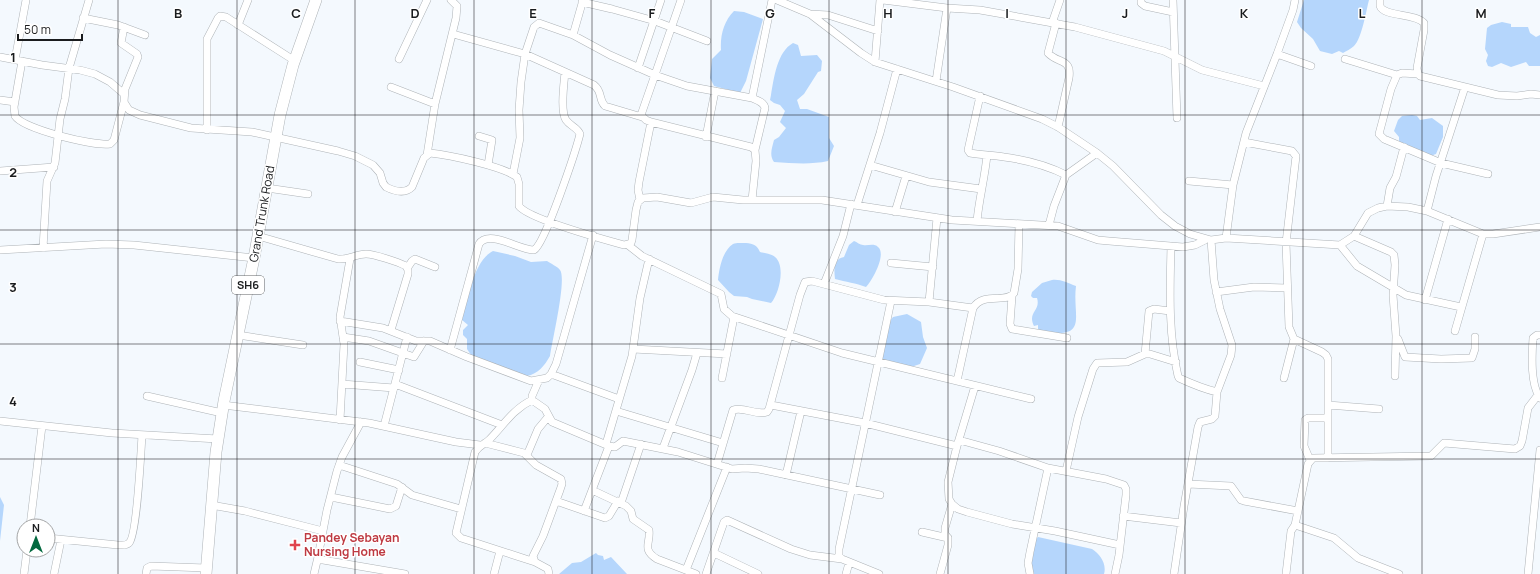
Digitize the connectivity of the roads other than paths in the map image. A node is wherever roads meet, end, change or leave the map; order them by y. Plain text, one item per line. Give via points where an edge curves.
1 (26, 0) edge
2 (89, 0) edge
3 (248, 0) edge
4 (316, 0) edge
5 (427, 0) edge
6 (451, 0) edge
7 (661, 0) edge
8 (681, 0) edge
9 (772, 0) edge
10 (777, 0) edge
11 (882, 0) edge
12 (1060, 0) edge
13 (1141, 0) edge
14 (1173, 0) edge
15 (1295, 0) edge
16 (1380, 0) edge
17 (583, 1) edge
18 (897, 1) edge
19 (947, 8) junction
20 (1173, 12) junction
21 (810, 14) junction
22 (83, 18) junction
23 (654, 21) junction
24 (1054, 23) junction
25 (238, 25) junction
26 (124, 27) junction
27 (672, 28) junction
28 (878, 31) junction
29 (453, 34) junction
30 (146, 35) dead end
31 (573, 35) junction
32 (707, 41) dead end
33 (525, 54) junction
34 (1277, 54) junction
35 (1175, 56) junction
36 (0, 57) edge
37 (399, 59) dead end
38 (1344, 59) dead end
39 (18, 61) junction
40 (295, 61) junction
41 (875, 62) junction
42 (1311, 66) dead end
43 (69, 68) junction
44 (638, 68) junction
45 (897, 69) junction
46 (565, 72) junction
47 (1418, 74) junction
48 (655, 75) junction
49 (1397, 75) junction
50 (936, 82) junction
51 (1264, 86) junction
52 (391, 87) dead end
53 (1465, 87) junction
54 (715, 91) junction
55 (124, 94) junction
56 (1540, 95) edge
57 (980, 96) junction
58 (752, 98) junction
59 (0, 100) edge
60 (15, 102) junction
61 (124, 102) junction
62 (436, 104) junction
63 (642, 118) junction
64 (1177, 118) dead end
65 (651, 122) junction
66 (1058, 127) junction
67 (207, 130) junction
68 (58, 136) junction
69 (479, 136) dead end
70 (276, 137) junction
71 (706, 137) junction
72 (1244, 142) junction
73 (1404, 147) junction
74 (755, 150) junction
75 (1096, 153) junction
76 (427, 155) junction
77 (987, 155) junction
78 (1441, 163) junction
79 (488, 165) junction
80 (870, 165) junction
81 (54, 167) junction
82 (0, 172) edge
83 (513, 174) junction
84 (1488, 174) dead end
85 (1066, 175) junction
86 (906, 176) junction
87 (1189, 182) dead end
88 (1233, 186) junction
89 (267, 188) junction
90 (982, 189) junction
91 (308, 194) dead end
92 (640, 200) junction
93 (752, 200) junction
94 (854, 205) junction
95 (1387, 206) junction
96 (1427, 211) junction
97 (895, 212) junction
98 (937, 218) junction
99 (1448, 219) junction
100 (977, 221) junction
101 (549, 222) junction
102 (1019, 224) junction
103 (1049, 225) junction
104 (1540, 227) edge
105 (1483, 234) junction
106 (593, 235) junction
107 (258, 236) junction
108 (1354, 236) junction
109 (1226, 238) junction
110 (1208, 240) junction
111 (1286, 243) junction
112 (628, 245) junction
113 (1340, 245) junction
114 (1171, 246) junction
115 (43, 248) junction
116 (0, 250) edge
117 (254, 258) junction
118 (350, 259) junction
119 (649, 259) junction
120 (891, 263) dead end
121 (408, 267) junction
122 (435, 267) dead end
123 (933, 267) junction
124 (824, 284) junction
125 (1287, 288) junction
126 (1393, 288) junction
127 (1216, 292) junction
128 (1012, 296) junction
129 (1425, 300) junction
130 (891, 301) junction
131 (929, 302) junction
132 (1461, 307) junction
133 (973, 308) junction
134 (1170, 311) junction
135 (734, 317) junction
136 (340, 321) junction
137 (391, 330) junction
138 (1454, 331) dead end
139 (238, 335) junction
140 (789, 335) junction
141 (1540, 335) edge
142 (343, 336) junction
143 (1396, 336) junction
144 (1475, 336) dead end
145 (407, 337) junction
146 (1067, 338) dead end
147 (1294, 338) junction
148 (424, 341) junction
149 (303, 345) dead end
150 (633, 348) junction
151 (450, 350) junction
152 (697, 352) junction
153 (403, 353) junction
154 (727, 354) junction
155 (1144, 354) junction
156 (360, 362) dead end
157 (877, 362) junction
158 (1176, 362) junction
159 (399, 370) junction
160 (551, 374) junction
161 (1395, 376) dead end
162 (722, 378) dead end
163 (1284, 378) dead end
164 (539, 380) junction
165 (957, 381) junction
166 (342, 384) junction
167 (394, 386) junction
168 (975, 386) junction
169 (1217, 392) junction
170 (147, 396) dead end
171 (1539, 396) edge
172 (619, 399) junction
173 (1031, 399) dead end
174 (532, 400) junction
175 (771, 405) junction
176 (1328, 405) junction
177 (223, 409) junction
178 (1379, 409) dead end
179 (616, 411) junction
180 (800, 411) junction
181 (548, 417) junction
182 (1328, 418) junction
183 (340, 420) junction
184 (0, 421) edge
185 (361, 422) junction
186 (865, 423) junction
187 (502, 425) junction
188 (42, 426) junction
189 (384, 426) junction
190 (671, 426) junction
191 (142, 435) junction
192 (218, 439) junction
193 (723, 443) junction
194 (958, 443) junction
195 (482, 444) junction
196 (641, 444) junction
197 (608, 445) junction
198 (663, 448) junction
199 (1540, 450) edge
200 (527, 455) junction
201 (1328, 458) junction
202 (1310, 460) junction
203 (717, 464) junction
204 (339, 465) junction
205 (727, 467) junction
206 (1048, 468) junction
207 (1066, 471) junction
208 (786, 475) junction
209 (1188, 484) junction
210 (402, 488) junction
211 (592, 490) junction
212 (851, 490) junction
213 (880, 495) dead end
214 (331, 497) junction
215 (556, 502) junction
216 (620, 502) junction
217 (952, 504) junction
218 (211, 505) junction
219 (461, 510) junction
220 (584, 511) junction
221 (1298, 511) junction
222 (1123, 516) junction
223 (31, 518) edge
224 (1181, 523) junction
225 (1295, 525) junction
226 (1034, 527) junction
227 (323, 531) junction
228 (922, 532) dead end
229 (948, 538) junction
230 (56, 539) edge
231 (61, 540) junction
232 (1120, 545) junction
233 (500, 551) junction
234 (714, 553) junction
235 (318, 557) junction
236 (26, 558) edge
237 (845, 561) junction
238 (535, 562) junction
239 (178, 570) edge
240 (686, 570) junction
241 (206, 571) edge
242 (24, 574) edge
243 (54, 574) edge
244 (146, 574) edge
245 (314, 574) edge
246 (400, 574) edge
247 (494, 574) edge
248 (549, 574) edge
249 (696, 574) edge
250 (706, 574) edge
251 (758, 574) edge
252 (846, 574) edge
253 (879, 574) edge
254 (940, 574) edge
255 (1030, 574) edge
256 (1115, 574) edge
257 (1174, 574) edge
258 (1286, 574) edge
259 (1399, 574) edge
260 (1528, 574) edge

1 - 39 street
2 - 22 street
3 - 25 street
4 - 40 main road, Grand Trunk Road / SH6
5 - 37 street
6 - 29 street via 457,6
7 - 23 street
8 - 27 street
9 - 58 street
10 - 21 street
11 - 18 street
11 - 28 street
12 - 24 street
13 - 20 street via 1145,6
14 - 20 street
15 - 34 street
16 - 47 street via 1381,8 1384,10 1424,23
17 - 23 street
17 - 31 street
18 - 19 street
19 - 24 street via 980,10
19 - 50 street
20 - 35 street
21 - 28 street via 828,15
21 - 41 street
22 - 26 street
22 - 43 street
23 - 27 street
23 - 44 street
24 - 35 street
24 - 66 street via 1048,53 1065,62 1070,70
25 - 40 street
25 - 67 street via 220,16 207,38
26 - 30 street
26 - 55 street via 121,43 135,52 138,58
27 - 32 street
27 - 48 street
28 - 41 street
29 - 33 street
29 - 62 street
31 - 33 street via 539,23 534,27
31 - 44 street
33 - 46 street
33 - 83 street via 519,110 520,138
34 - 42 street
34 - 51 street
35 - 51 street via 1202,70
35 - 64 street
36 - 39 street
38 - 49 street
39 - 43 street
39 - 60 street
40 - 70 main road, Grand Trunk Road / SH6
41 - 45 street
43 - 55 street via 99,76
43 - 68 street
44 - 48 street
45 - 50 street
45 - 80 street
46 - 63 street via 598,89 605,106
46 - 101 street via 563,111 567,122 580,134
47 - 49 street
47 - 53 street
48 - 54 street via 687,86
48 - 63 street via 641,111
49 - 73 street via 1379,134 1384,139
50 - 57 street
51 - 72 street
52 - 62 street
53 - 56 street via 1498,95
53 - 78 street
54 - 58 street
54 - 71 street
55 - 61 street
57 - 66 street
57 - 77 street via 968,150 972,154
58 - 74 street via 763,103 765,108
59 - 60 street
60 - 68 street via 16,118
61 - 67 street via 130,110 140,115 170,124
61 - 68 street via 114,140 110,144
62 - 76 street
63 - 65 street
65 - 71 street
65 - 92 street via 639,182
66 - 75 street
67 - 70 street via 245,131
68 - 81 street
69 - 79 street via 492,140
70 - 76 street via 338,151 368,161 377,169 386,187 399,191 412,187
70 - 89 main road, Grand Trunk Road / SH6
71 - 74 street
72 - 88 street
72 - 111 street via 1292,151 1296,156
73 - 78 street
73 - 95 street via 1396,177 1390,188
74 - 93 street
75 - 85 street
75 - 110 street via 1175,226
76 - 79 street via 436,154
77 - 85 street via 1032,162
77 - 90 street
78 - 84 street
78 - 96 street
79 - 83 street
80 - 86 street
80 - 94 street
81 - 82 street
81 - 115 street via 47,181
83 - 101 street via 518,180 521,209
85 - 103 street
86 - 90 street via 937,184
86 - 97 street
87 - 88 street
88 - 109 street
89 - 91 street
89 - 107 main road, Grand Trunk Road / SH6
90 - 100 street
92 - 93 street via 657,197 692,203 713,197
92 - 112 street via 632,240
93 - 94 street via 803,200
94 - 97 street
94 - 124 street
95 - 96 street
95 - 108 street via 1368,213
96 - 99 street
97 - 98 street
98 - 100 street
98 - 123 street
99 - 105 street
99 - 129 street
100 - 102 street
101 - 106 street
101 - 151 street via 534,250 489,238 481,241
102 - 103 street
102 - 128 street via 1018,269
103 - 114 street via 1098,240
104 - 105 street
105 - 132 street
106 - 112 street
106 - 160 street
107 - 117 main road, Grand Trunk Road / SH6
107 - 118 street via 338,259
108 - 113 street
108 - 126 street via 1394,255
109 - 110 street
109 - 111 street
110 - 114 street via 1183,247
110 - 127 street
111 - 113 street
111 - 125 street
112 - 119 street
113 - 126 street via 1357,266
114 - 134 street
115 - 116 street
115 - 117 street via 134,245
117 - 139 main road, Grand Trunk Road / SH6
118 - 121 street via 369,254
118 - 136 street
119 - 135 street via 718,291 723,296 724,309
119 - 150 street
120 - 123 street
121 - 122 street via 415,259
121 - 137 street
123 - 131 street
124 - 130 street
124 - 140 street via 808,281 803,284
125 - 127 street via 1254,287
125 - 147 street via 1289,327
126 - 129 street
126 - 143 street
127 - 169 street via 1232,350
128 - 133 street via 986,298
128 - 146 street via 1012,329
129 - 132 street
130 - 131 street
130 - 157 street
131 - 133 street
132 - 138 street
133 - 165 street
134 - 155 street via 1149,311
134 - 158 street
135 - 140 street
135 - 154 street
136 - 137 street
136 - 142 street
137 - 145 street
139 - 149 street
139 - 177 main road, Grand Trunk Road / SH6
140 - 157 street
140 - 175 street
141 - 171 street via 1537,334 1533,338 1532,354 1534,380
142 - 153 street via 369,341
142 - 166 street
143 - 144 street via 1405,357 1441,359 1472,358
143 - 161 street
145 - 148 street
145 - 153 street
147 - 163 street
147 - 176 street via 1326,355 1329,368
148 - 151 street
148 - 153 street via 416,356
150 - 152 street
150 - 172 street
151 - 164 street via 526,380
152 - 154 street
152 - 190 street
153 - 159 street
154 - 162 street
155 - 158 street
155 - 207 street via 1128,362 1099,362 1095,365 1078,417
156 - 159 street
157 - 165 street
157 - 186 street
158 - 169 street via 1180,378 1199,388
159 - 167 street
160 - 164 street
160 - 172 street
164 - 174 street
165 - 168 street
166 - 167 street
166 - 183 street
167 - 187 street
167 - 189 street
168 - 173 street
168 - 194 street
169 - 209 street via 1214,418 1203,420 1198,426
170 - 177 street
171 - 201 street via 1528,408 1522,441 1515,449 1449,442 1440,445 1431,456
172 - 179 street
174 - 181 street via 543,408
174 - 187 street via 520,407
175 - 180 street
175 - 193 street via 765,413 733,410
176 - 178 street
176 - 182 street
177 - 183 street
177 - 192 main road, Grand Trunk Road / SH6
179 - 190 street
179 - 197 street
180 - 186 street
180 - 208 street
181 - 197 street via 552,422
181 - 200 street via 538,429
182 - 201 street
182 - 202 street via 1305,420 1304,446
183 - 185 street
184 - 188 street
185 - 189 street
185 - 204 street
186 - 194 street
186 - 212 street
187 - 195 street
188 - 191 street
188 - 223 street
189 - 195 street via 456,442
190 - 193 street
190 - 198 street
191 - 192 street
191 - 231 street via 135,519 130,543 118,545
192 - 218 main road, Grand Trunk Road / SH6
193 - 203 street
194 - 206 street via 999,451
194 - 217 street via 948,482
195 - 200 street
195 - 219 street via 476,452
196 - 197 street via 626,441 615,447
196 - 198 street
196 - 216 street
197 - 211 street
198 - 203 street
199 - 260 street
200 - 215 street via 536,465 561,479 562,484
201 - 202 street
202 - 221 street
203 - 205 street
204 - 210 street via 397,484
204 - 214 street
205 - 208 street via 751,468
205 - 240 street
206 - 207 street
206 - 226 street
207 - 222 street via 1124,485 1126,495
208 - 212 street
209 - 221 street via 1231,486 1244,501
209 - 224 street
210 - 214 street via 396,506 390,509
210 - 219 street via 412,495
211 - 216 street
211 - 220 street
212 - 213 street
212 - 237 street via 838,549 839,556
214 - 227 street
215 - 220 street
215 - 238 street via 534,553
216 - 220 street via 607,518
216 - 240 street via 629,509 633,519 649,530 648,549 651,555
217 - 226 street via 967,512
217 - 229 street via 945,528
218 - 227 street
218 - 241 main road, Grand Trunk Road / SH6
219 - 233 street via 458,536
221 - 225 street
222 - 224 street
222 - 232 street
224 - 257 street
225 - 258 street via 1291,531
225 - 259 street via 1334,538 1358,558
226 - 232 street
226 - 255 street via 1028,563
227 - 235 street
228 - 229 street
229 - 254 street
230 - 231 street
231 - 243 street
232 - 256 street
233 - 238 street
233 - 247 street
234 - 237 street via 724,522 727,520 791,550
234 - 250 street
234 - 251 street
235 - 245 street
235 - 246 street
236 - 242 street
237 - 252 street
237 - 253 street
238 - 248 street via 548,569
239 - 241 street
239 - 244 street via 151,566 147,568
240 - 249 street

